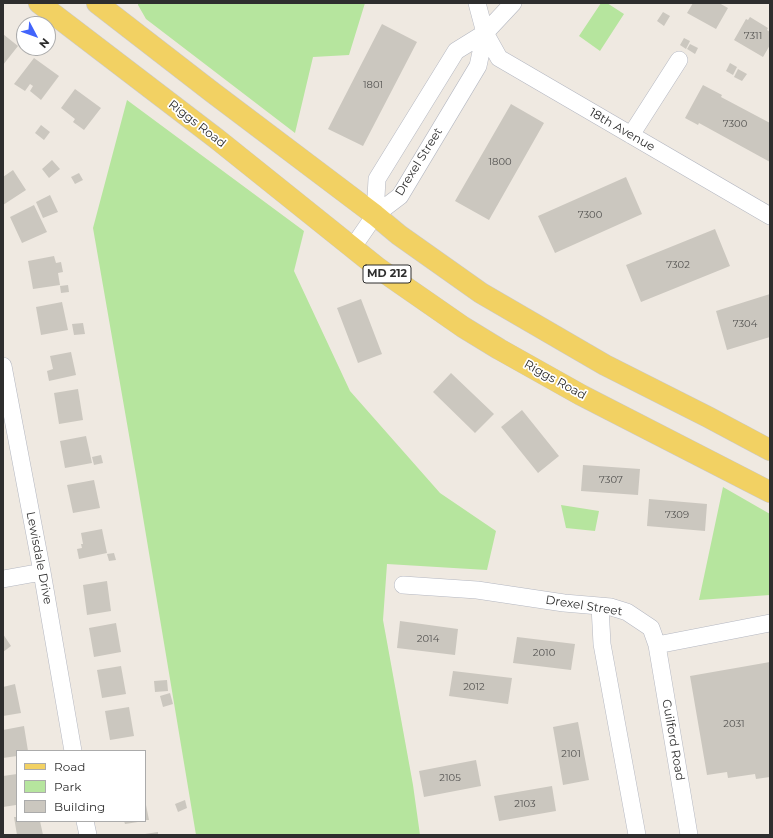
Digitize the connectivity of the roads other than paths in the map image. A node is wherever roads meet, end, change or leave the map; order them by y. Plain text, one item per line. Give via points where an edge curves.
1 (39, 3) edge
2 (97, 3) edge
3 (477, 3) edge
4 (513, 3) edge
5 (485, 33) junction
6 (679, 60) dead end
7 (632, 135) junction
8 (375, 214) junction
9 (770, 216) edge
10 (353, 247) junction
11 (3, 366) edge
12 (770, 450) edge
13 (770, 492) edge
14 (42, 572) junction
15 (3, 579) edge
16 (403, 585) dead end
17 (600, 606) junction
18 (770, 623) edge
19 (657, 645) junction
20 (73, 750) edge
21 (86, 822) edge
22 (88, 835) edge
23 (637, 835) edge
24 (689, 835) edge

1 - 10 main road, Riggs Road / MD 212
2 - 8 main road, MD 212
3 - 5 street, Drexel Street
4 - 5 street
5 - 7 street, 18th Avenue via 499,58
5 - 8 street, Drexel Street via 478,66 400,196
5 - 8 street, Drexel Street via 456,51 377,179
6 - 7 street
7 - 9 street, 18th Avenue
8 - 10 street
8 - 12 main road, MD 212 via 399,235 488,298 605,365
10 - 13 main road, Riggs Road / MD 212 via 422,300 499,349 581,396
11 - 14 street, Lewisdale Drive
14 - 15 street
14 - 20 street, Lewisdale Drive
16 - 17 street, Drexel Street via 478,590
17 - 19 street, Drexel Street via 627,612 651,628
17 - 23 street via 602,644
18 - 19 street
19 - 24 street, Guilford Road
21 - 22 street

